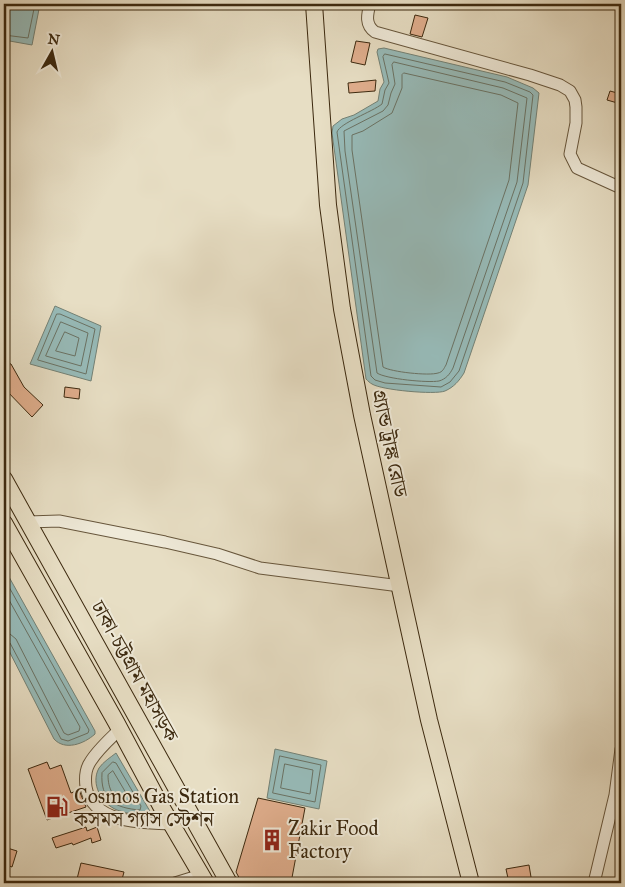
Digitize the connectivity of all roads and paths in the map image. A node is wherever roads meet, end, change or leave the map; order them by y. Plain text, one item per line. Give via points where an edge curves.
1 (370, 4) edge
2 (311, 6) edge
3 (621, 188) edge
4 (4, 479) edge
5 (28, 522) junction
6 (4, 523) edge
7 (400, 586) junction
8 (120, 729) junction
9 (621, 749) edge
10 (171, 824) junction
11 (203, 879) edge
12 (175, 883) edge
13 (229, 883) edge
14 (471, 883) edge
15 (594, 883) edge

1 - 3 street via 367,22 375,32 530,75 570,91 576,107 570,154 576,168
2 - 7 highway, গ্র্যান্ড ট্রাঙ্ক রোড via 328,205 342,309
4 - 5 highway, ঢাকা-চট্টগ্রাম মহাসড়ক
5 - 7 street via 59,521 216,554 260,568
5 - 13 highway, ঢাকা-চট্টগ্রাম মহাসড়ক
6 - 8 highway, ঢাকা-চট্টগ্রাম মহাসড়ক
7 - 14 highway, গ্র্যান্ড ট্রাঙ্ক রোড via 429,720
8 - 10 highway, ঢাকা-চট্টগ্রাম মহাসড়ক
8 - 10 street via 89,765 85,779 90,798 102,812 114,816
9 - 15 street
10 - 11 highway, ঢাকা-চট্টগ্রাম মহাসড়ক
11 - 12 street

